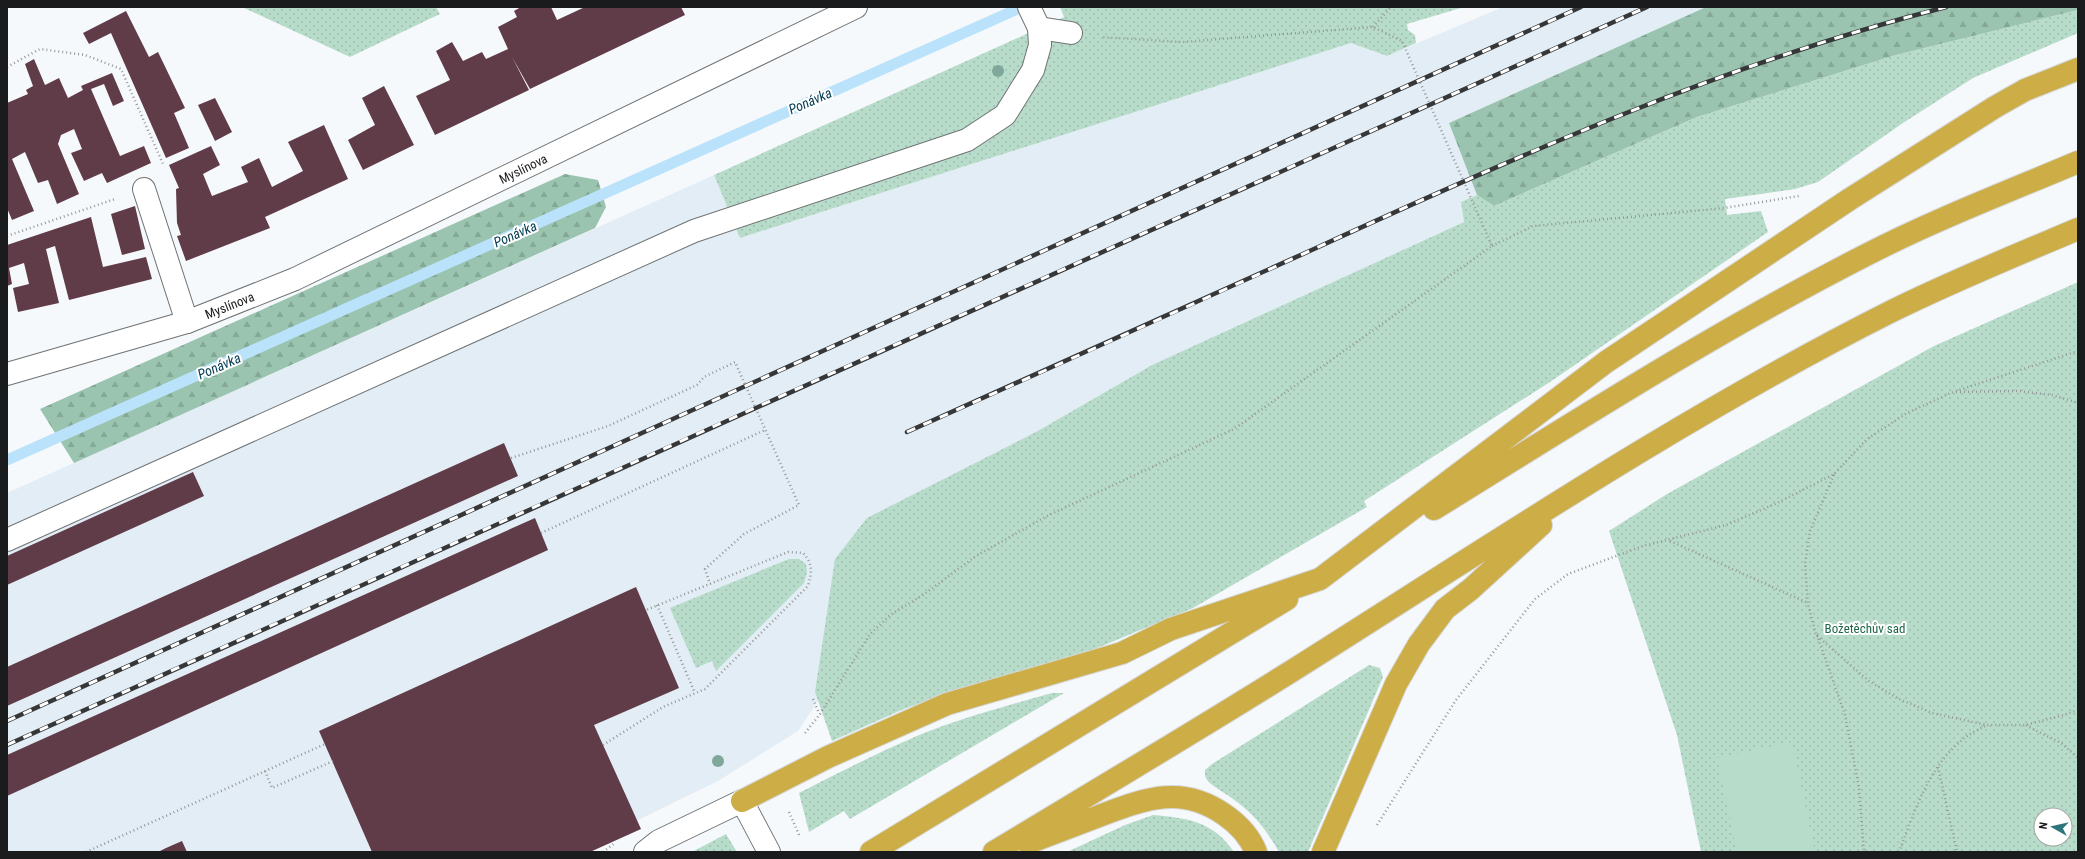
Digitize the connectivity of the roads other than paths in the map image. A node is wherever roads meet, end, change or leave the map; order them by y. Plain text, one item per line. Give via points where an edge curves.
1 (856, 7) edge
2 (1029, 7) edge
3 (1039, 28) junction
4 (1072, 33) road end
5 (2078, 69) edge
6 (2078, 162) edge
7 (144, 189) road end
8 (2078, 229) edge
9 (187, 322) junction
10 (7, 374) edge
11 (1584, 485) junction
12 (7, 540) edge
13 (1320, 579) junction
14 (742, 801) junction
15 (645, 852) edge
16 (769, 852) edge
17 (870, 852) edge
18 (994, 852) edge
19 (1004, 852) edge
20 (1256, 852) edge
21 (1323, 852) edge

1 - 9 street, Myslínova via 295,279
2 - 3 street
3 - 4 street
3 - 12 street via 1040,45 1033,70 1005,115 967,140 694,232
5 - 13 highway via 2025,90 1995,106 1850,199 1606,362
6 - 13 highway via 1962,210 1866,255 1710,340
7 - 9 street, Myslínova
8 - 11 highway via 1889,313 1775,374
9 - 10 street, Myslínova
11 - 18 highway via 1293,670
11 - 21 highway via 1471,589 1445,609 1418,644 1396,684
13 - 14 highway via 1171,629 1122,653 947,704 856,743
13 - 17 highway
14 - 15 street via 659,842
14 - 16 street
19 - 20 highway via 1141,800 1169,797 1205,803 1218,810 1233,820 1252,842

